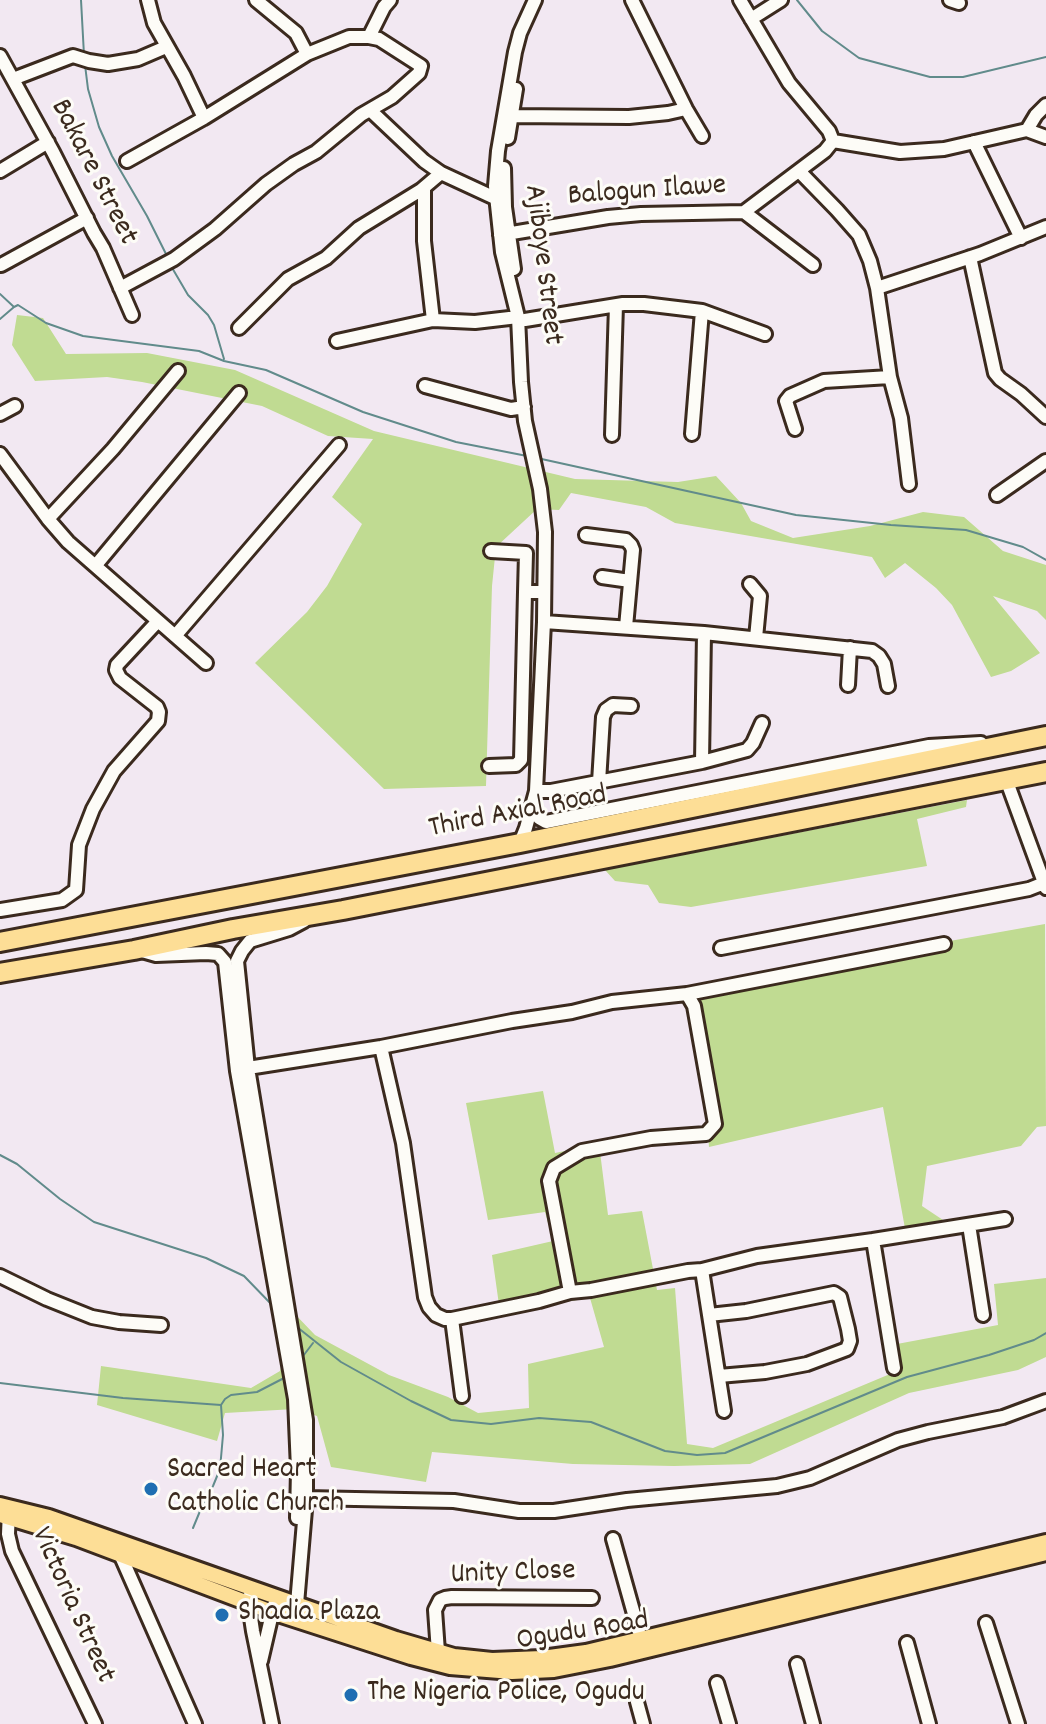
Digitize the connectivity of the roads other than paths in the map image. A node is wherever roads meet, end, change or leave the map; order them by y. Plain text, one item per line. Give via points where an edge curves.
1 (148, 0) edge
2 (256, 0) edge
3 (390, 0) edge
4 (535, 0) edge
5 (544, 0) edge
6 (632, 0) edge
7 (740, 0) edge
8 (781, 0) edge
9 (751, 19) junction
10 (369, 37) junction
11 (166, 47) junction
12 (307, 54) junction
13 (2, 65) edge
14 (13, 79) junction
15 (1046, 105) edge
16 (686, 109) junction
17 (371, 111) junction
18 (512, 116) junction
19 (204, 118) junction
20 (1027, 130) junction
21 (702, 136) dead end
22 (1046, 137) edge
23 (48, 142) junction
24 (974, 142) junction
25 (829, 146) junction
26 (127, 161) dead end
27 (0, 171) edge
28 (799, 171) junction
29 (441, 173) junction
30 (424, 188) junction
31 (495, 198) junction
32 (744, 212) junction
33 (87, 218) junction
34 (1046, 227) edge
35 (504, 234) junction
36 (1021, 238) junction
37 (970, 257) junction
38 (1, 265) edge
39 (813, 265) dead end
40 (120, 288) junction
41 (877, 288) junction
42 (616, 305) junction
43 (702, 311) junction
44 (132, 315) dead end
45 (522, 318) junction
46 (433, 320) junction
47 (239, 328) dead end
48 (765, 334) dead end
49 (337, 341) dead end
50 (178, 371) dead end
51 (890, 377) junction
52 (425, 386) dead end
53 (239, 393) dead end
54 (15, 406) dead end
55 (524, 406) junction
56 (0, 414) edge
57 (1046, 417) edge
58 (795, 429) dead end
59 (692, 434) dead end
60 (612, 435) dead end
61 (339, 445) dead end
62 (0, 454) edge
63 (1046, 461) edge
64 (909, 484) dead end
65 (997, 495) dead end
66 (48, 519) junction
67 (586, 535) dead end
68 (491, 551) dead end
69 (96, 565) junction
70 (602, 577) dead end
71 (630, 581) junction
72 (750, 584) dead end
73 (525, 592) junction
74 (544, 592) junction
75 (158, 621) junction
76 (544, 622) junction
77 (626, 627) junction
78 (704, 633) junction
79 (175, 636) junction
80 (756, 638) junction
81 (850, 648) junction
82 (206, 663) dead end
83 (848, 685) dead end
84 (888, 686) dead end
85 (631, 706) dead end
86 (762, 723) dead end
87 (1046, 736) edge
88 (1005, 744) junction
89 (702, 762) junction
90 (489, 766) dead end
91 (1046, 772) edge
92 (1006, 779) junction
93 (599, 782) junction
94 (536, 791) junction
95 (532, 806) junction
96 (520, 843) junction
97 (1045, 886) edge
98 (0, 910) edge
99 (317, 914) junction
100 (0, 942) edge
101 (944, 944) dead end
102 (721, 948) dead end
103 (134, 950) junction
104 (0, 973) edge
105 (687, 994) junction
106 (381, 1047) junction
107 (243, 1070) junction
108 (1005, 1219) dead end
109 (969, 1225) junction
110 (873, 1240) junction
111 (702, 1270) junction
112 (0, 1276) edge
113 (570, 1292) junction
114 (709, 1315) junction
115 (983, 1315) dead end
116 (452, 1319) junction
117 (161, 1325) dead end
118 (894, 1368) dead end
119 (719, 1376) junction
120 (462, 1396) dead end
121 (299, 1398) junction
122 (1046, 1401) edge
123 (724, 1411) dead end
124 (306, 1498) junction
125 (4, 1511) edge
126 (613, 1539) dead end
127 (1046, 1542) edge
128 (1046, 1553) edge
129 (120, 1554) junction
130 (249, 1596) junction
131 (592, 1598) dead end
132 (286, 1608) junction
133 (986, 1623) dead end
134 (704, 1630) junction
135 (641, 1639) junction
136 (907, 1643) dead end
137 (438, 1652) junction
138 (260, 1664) junction
139 (797, 1664) dead end
140 (717, 1683) dead end
141 (637, 1702) dead end
142 (95, 1724) edge
143 (195, 1724) edge
144 (272, 1724) edge
145 (643, 1724) edge
146 (729, 1724) edge
147 (813, 1724) edge
148 (929, 1724) edge
149 (1018, 1724) edge

1 - 11 street
2 - 12 street via 296,33
3 - 10 street
4 - 31 street, Ajiboye Street via 515,52
5 - 18 street, Ajiboye Street via 527,38
6 - 16 street
7 - 9 street
8 - 9 street
9 - 25 street via 789,83 829,131
10 - 12 street via 349,37
10 - 17 street via 421,66
11 - 14 street via 108,64 73,56
11 - 19 street
12 - 19 street
13 - 14 street, Bakare Street
14 - 23 street, Bakare Street
15 - 20 street
16 - 18 street via 629,117
16 - 21 street
17 - 29 street
17 - 40 street via 266,184 174,259
18 - 35 street, Ajiboye Street via 503,174
19 - 26 street
20 - 22 street
20 - 24 street
23 - 27 street
23 - 33 street, Bakare Street
24 - 25 street via 900,152
24 - 36 street
25 - 28 street, Balogun Ilawe
28 - 32 street, Balogun Ilawe
28 - 41 street via 859,235
29 - 30 street
29 - 31 street
30 - 46 street
30 - 47 street via 288,279
31 - 35 street, Ajiboye Street
32 - 35 street, Balogun Ilawe via 608,217
32 - 39 street
33 - 38 street
33 - 40 street, Bakare Street
34 - 36 street
35 - 45 street, Ajiboye Street
36 - 37 street
37 - 41 street
37 - 57 street via 995,373
40 - 44 street, Bakare Street
41 - 51 street
42 - 43 street
42 - 45 street
42 - 60 street
43 - 48 street
43 - 59 street
45 - 46 street
45 - 55 street, Ajiboye Street via 528,363
46 - 49 street
50 - 66 street
51 - 58 street via 824,381 790,396 786,401
51 - 64 street
52 - 55 street via 511,409
53 - 69 street
54 - 56 street
55 - 74 street, Ajiboye Street via 545,532
61 - 79 street
62 - 66 street
63 - 65 street
66 - 69 street
67 - 71 street via 631,545
68 - 73 street via 526,553
69 - 75 street
70 - 71 street
71 - 77 street
72 - 80 street via 760,596
73 - 74 street
73 - 90 street via 521,760
74 - 76 street, Ajiboye Street
75 - 79 street
75 - 98 street via 116,670 157,707 158,721 114,771 93,809 79,845 76,890 62,900
76 - 77 street
76 - 94 street, Ajiboye Street
77 - 78 street
78 - 80 street
78 - 89 street
79 - 82 street
80 - 81 street
81 - 83 street
81 - 84 street via 879,656
85 - 93 street via 613,705 603,717
86 - 89 street via 747,750
87 - 88 highway, Third Axial Road
88 - 95 street via 929,746 546,822
88 - 96 highway, Third Axial Road
89 - 93 street
91 - 92 highway, Third Axial Road
92 - 97 street
92 - 99 highway, Third Axial Road
93 - 94 street
94 - 95 street, Ajiboye Street
95 - 96 street, Ajiboye Street
96 - 100 highway, Third Axial Road
97 - 102 street
99 - 103 highway, Third Axial Road
99 - 107 street via 250,941 237,961
101 - 105 street
103 - 104 highway, Third Axial Road
103 - 107 street via 218,954 225,962
105 - 106 street via 612,1002
105 - 113 street via 694,1006 715,1124 706,1134 582,1151 554,1168 549,1181
106 - 107 street
106 - 116 street via 403,1143 425,1297 436,1315
107 - 121 street
108 - 109 street
109 - 110 street
109 - 115 street
110 - 111 street via 757,1256
110 - 118 street
111 - 113 street
111 - 114 street
112 - 117 street via 92,1317
113 - 116 street
114 - 119 street
114 - 119 street via 834,1293 840,1297 850,1341 847,1349 807,1364
116 - 120 street
119 - 123 street
121 - 124 street via 306,1420
121 - 132 street via 297,1543
122 - 124 street via 1003,1417 898,1440 810,1478 777,1486 554,1511 454,1501
124 - 132 street
125 - 129 main road, Ogudu Road
125 - 130 main road, Ogudu Road via 49,1517
125 - 142 street, Victoria Street via 12,1551
126 - 135 street
127 - 134 main road, Ogudu Road
128 - 134 main road, Ogudu Road
129 - 130 main road, Ogudu Road
129 - 143 street
130 - 132 main road, Ogudu Road
130 - 138 street
131 - 137 street, Unity Close via 445,1598 435,1610
132 - 134 main road, Ogudu Road via 433,1663 468,1670 565,1668
132 - 137 main road, Ogudu Road
132 - 138 street
133 - 149 street
134 - 135 main road, Ogudu Road
135 - 137 main road, Ogudu Road via 516,1660
136 - 148 street
138 - 144 street
139 - 147 street
140 - 146 street
141 - 145 street

